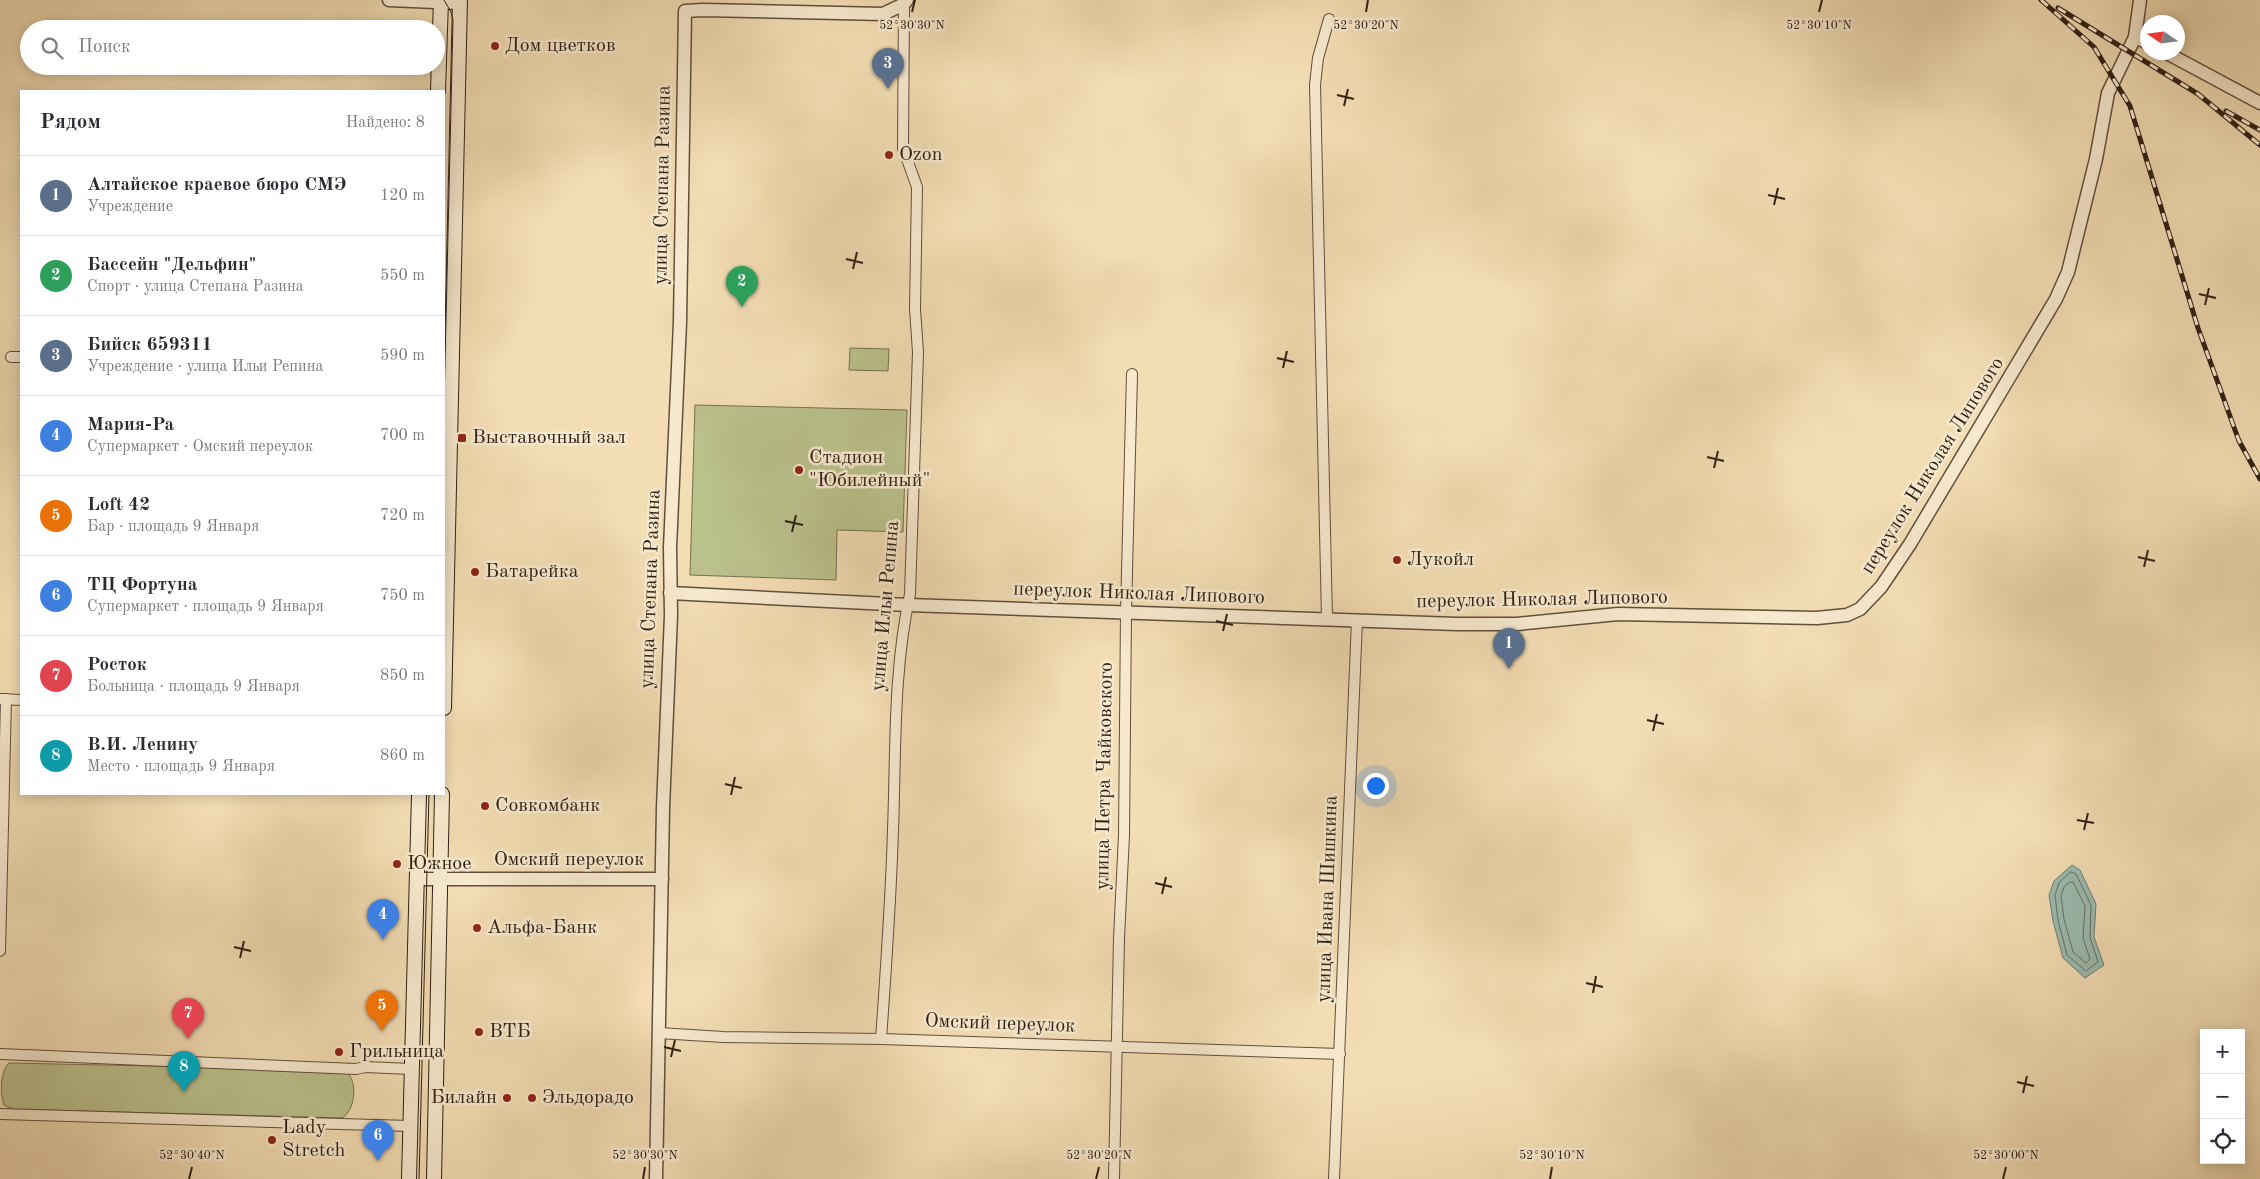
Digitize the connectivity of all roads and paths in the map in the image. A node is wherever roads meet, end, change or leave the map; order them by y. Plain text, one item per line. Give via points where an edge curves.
1 (390, 0) edge
2 (2140, 0) edge
3 (441, 1) edge
4 (460, 2) edge
5 (905, 2) edge
6 (685, 6) edge
7 (1329, 19) dead end
8 (440, 20) edge
9 (2136, 37) junction
10 (2140, 39) edge
11 (2180, 60) edge
12 (439, 75) edge
13 (438, 90) edge
14 (2260, 103) edge
15 (1132, 374) dead end
16 (670, 594) junction
17 (908, 605) junction
18 (1126, 612) junction
19 (1328, 619) junction
20 (1357, 620) junction
21 (445, 657) edge
22 (3, 699) edge
23 (20, 700) edge
24 (419, 795) edge
25 (442, 795) edge
26 (440, 878) junction
27 (416, 879) junction
28 (662, 879) junction
29 (0, 951) edge
30 (659, 1033) junction
31 (881, 1039) junction
32 (1116, 1047) junction
33 (0, 1054) edge
34 (1340, 1054) junction
35 (411, 1069) junction
36 (0, 1114) edge
37 (410, 1126) junction
38 (409, 1179) edge
39 (434, 1179) edge
40 (656, 1179) edge
41 (1114, 1179) edge
42 (1334, 1179) edge

1 - 3 street
2 - 9 street
3 - 4 street
3 - 8 main road
4 - 21 main road
5 - 6 street via 883,14 703,10
5 - 17 street, улица Ильи Репина via 903,148 917,187 915,309 918,352
6 - 16 street, улица Степана Разина via 680,322
7 - 19 street via 1318,58 1315,85
9 - 10 street
9 - 20 street, переулок Николая Липового via 2108,93 2096,159 2070,263 2056,299 1910,544 1882,587 1860,609 1847,615 1817,618 1618,614 1517,624
11 - 14 street
12 - 13 main road
15 - 18 street, улица Петра Чайковского
16 - 17 street, переулок Николая Липового
16 - 28 street, улица Степана Разина
17 - 18 street, переулок Николая Липового
17 - 31 street, улица Ильи Репина via 895,720 889,927
18 - 19 street, переулок Николая Липового
18 - 32 street, улица Петра Чайковского via 1124,835
19 - 20 street, переулок Николая Липового
20 - 34 street, улица Ивана Шишкина
22 - 23 street
22 - 29 street
24 - 27 main road
25 - 26 main road
26 - 27 street, Омский переулок
26 - 28 street, Омский переулок
26 - 39 main road
27 - 35 main road
28 - 30 street, улица Степана Разина
30 - 31 street, Омский переулок
30 - 40 street, улица Степана Разина
31 - 32 street, Омский переулок
32 - 34 street, Омский переулок
32 - 41 street, улица Петра Чайковского
33 - 35 street
34 - 42 street, улица Ивана Шишкина
35 - 37 main road
36 - 37 street
37 - 38 main road

